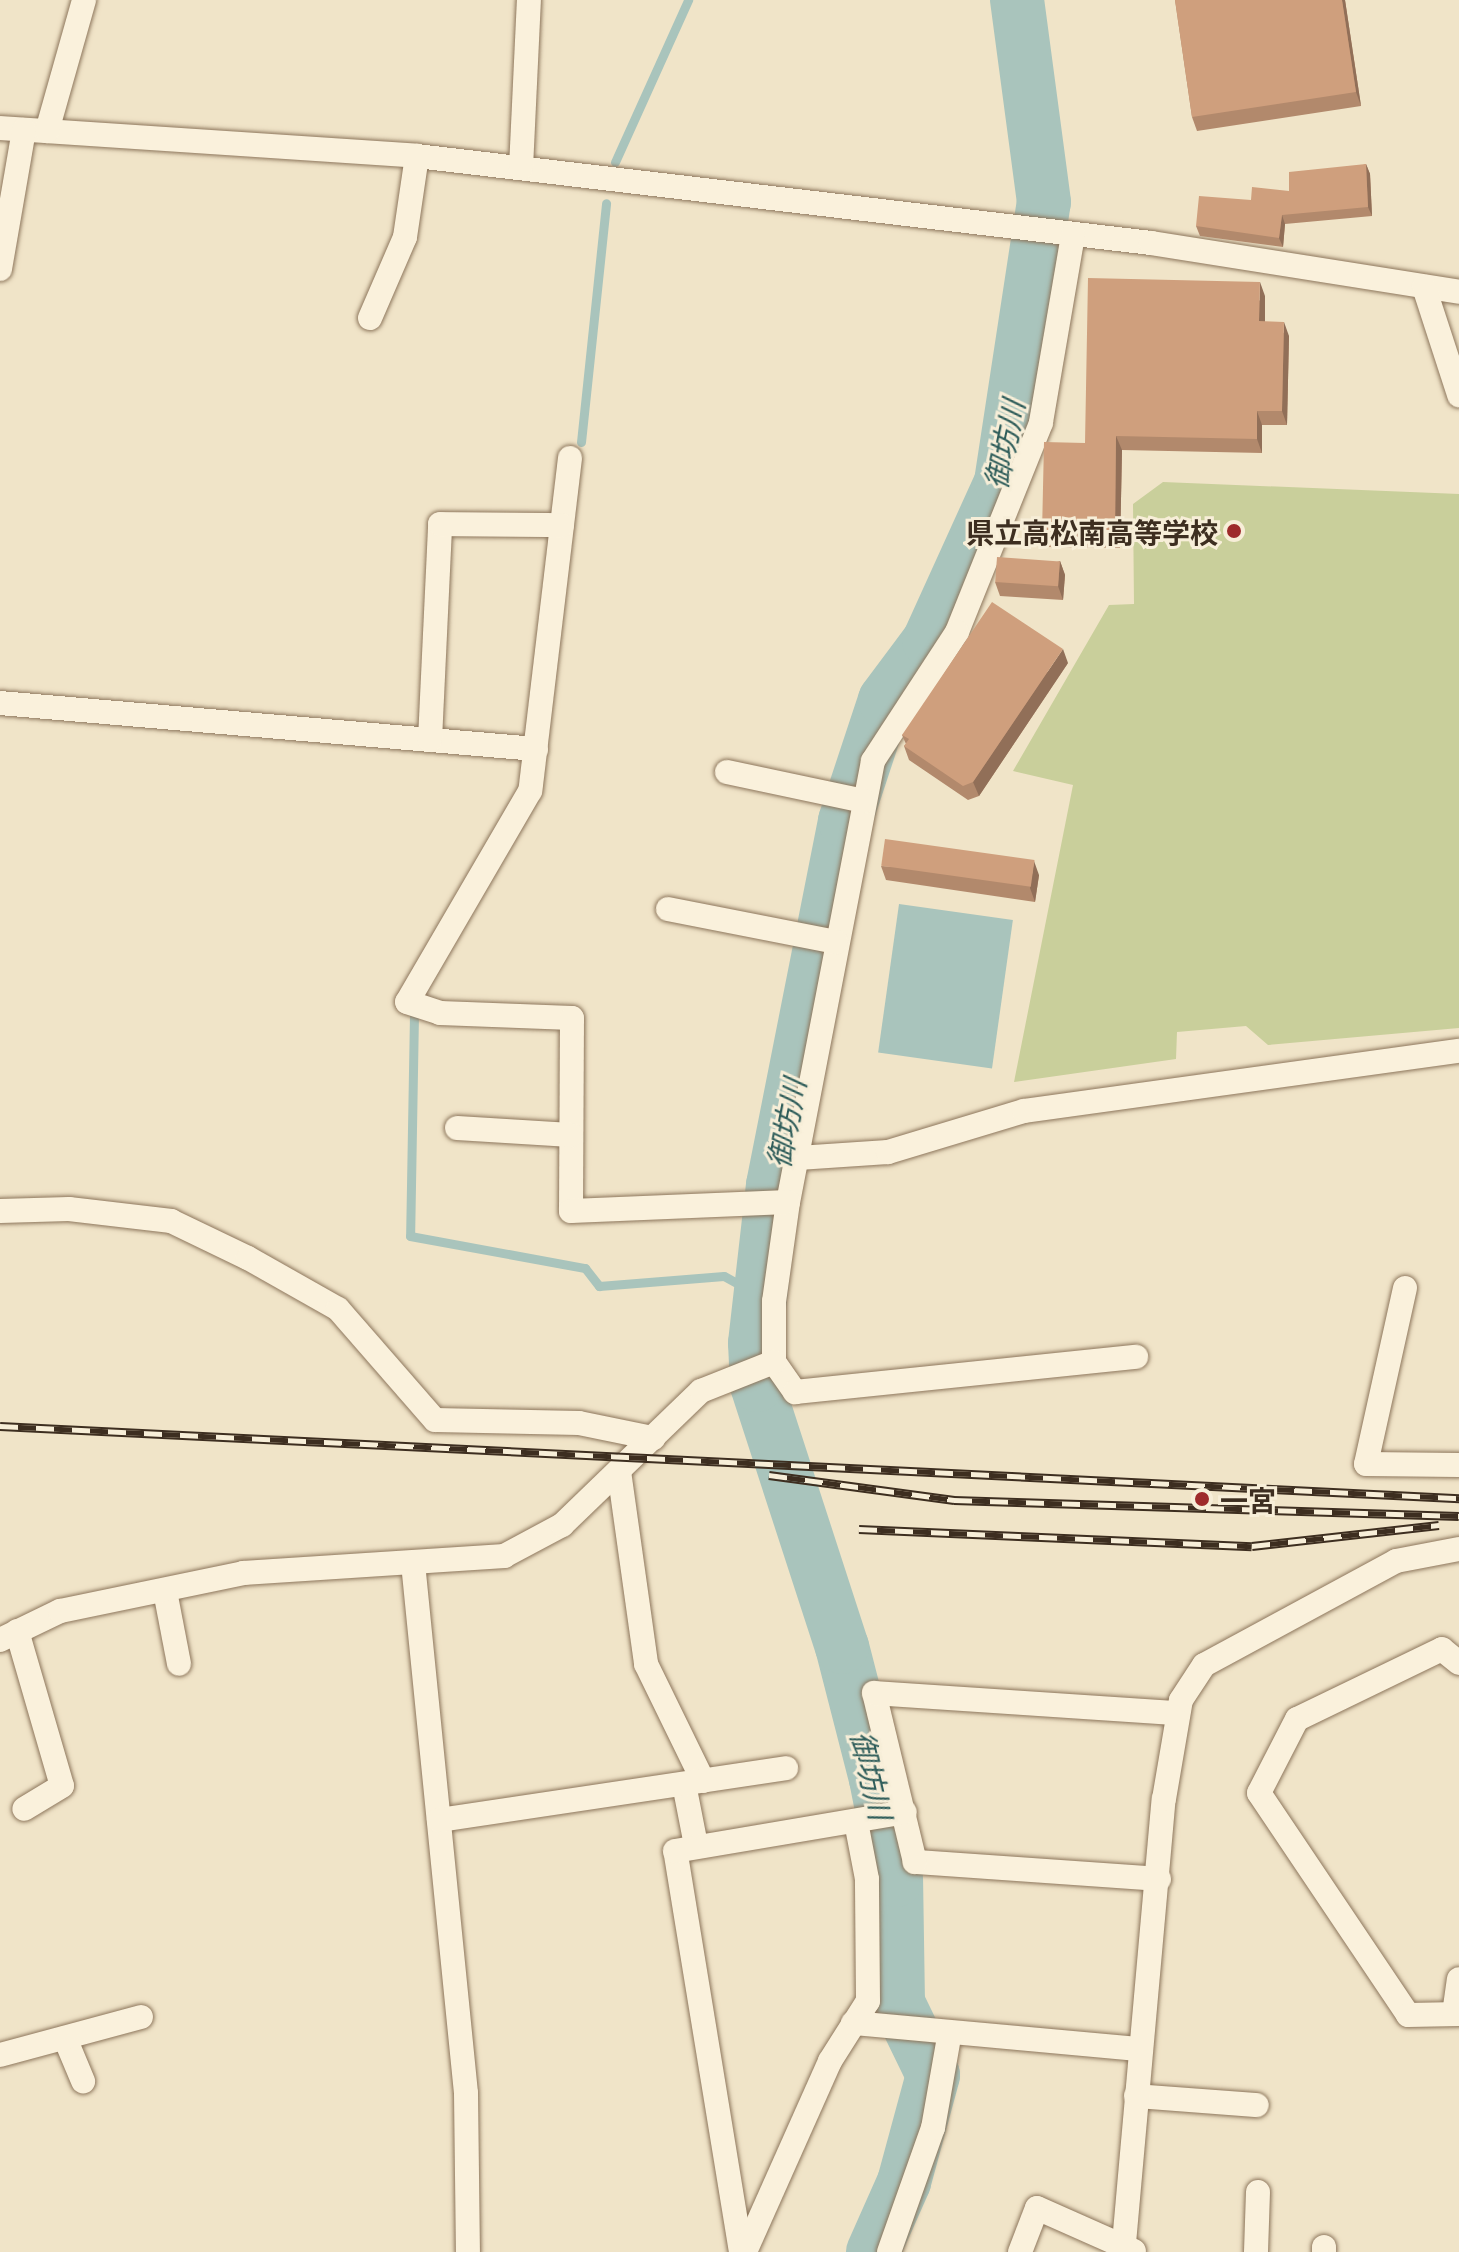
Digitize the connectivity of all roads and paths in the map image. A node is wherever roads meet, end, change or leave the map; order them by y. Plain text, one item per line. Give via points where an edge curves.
1 (84, 0) edge
2 (529, 0) edge
3 (24, 129) edge
4 (417, 156) junction
5 (521, 168) junction
6 (1070, 235) junction
7 (0, 269) edge
8 (1424, 287) junction
9 (1459, 292) edge
10 (370, 318) dead end
11 (1459, 395) edge
12 (570, 458) dead end
13 (562, 525) junction
14 (0, 703) edge
15 (430, 740) junction
16 (536, 749) junction
17 (727, 772) dead end
18 (863, 800) junction
19 (668, 909) dead end
20 (835, 941) junction
21 (1459, 1051) edge
22 (457, 1128) dead end
23 (571, 1135) junction
24 (798, 1158) junction
25 (788, 1202) junction
26 (0, 1211) edge
27 (1405, 1288) dead end
28 (1136, 1357) dead end
29 (773, 1362) junction
30 (653, 1438) junction
31 (1459, 1465) edge
32 (619, 1471) junction
33 (1459, 1549) edge
34 (413, 1563) junction
35 (165, 1591) junction
36 (8, 1635) edge
37 (1459, 1663) edge
38 (179, 1664) dead end
39 (1177, 1713) junction
40 (786, 1768) dead end
41 (694, 1783) junction
42 (24, 1809) dead end
43 (905, 1812) junction
44 (439, 1820) junction
45 (861, 1822) junction
46 (696, 1845) junction
47 (1159, 1879) junction
48 (1459, 1979) edge
49 (1456, 2014) edge
50 (141, 2017) dead end
51 (853, 2023) junction
52 (943, 2036) junction
53 (65, 2038) junction
54 (1140, 2049) junction
55 (0, 2055) edge
56 (83, 2081) dead end
57 (1136, 2096) junction
58 (1257, 2105) dead end
59 (1258, 2192) dead end
60 (1130, 2247) edge
61 (468, 2252) edge
62 (743, 2252) edge
63 (889, 2252) edge
64 (1020, 2252) edge
65 (1256, 2252) edge

1 - 3 street
2 - 5 street
3 - 4 street
3 - 7 street
4 - 5 street
4 - 10 street via 405,237
5 - 6 street
6 - 8 street
6 - 18 street via 1041,423 957,632 873,761
8 - 9 street
8 - 11 street
12 - 13 street
13 - 15 street via 440,524
13 - 16 street
14 - 15 street
15 - 16 street
16 - 23 street via 530,791 407,1002 440,1013 572,1018
17 - 18 street
18 - 20 street
19 - 20 street
20 - 24 street
21 - 24 street via 1040,1108 888,1152
22 - 23 street
23 - 25 street via 571,1211
24 - 25 street
25 - 29 street via 774,1301
26 - 30 street via 69,1209 171,1221 338,1309 435,1420 579,1423
27 - 31 street via 1366,1464
28 - 29 street via 795,1392
29 - 30 street via 701,1391
30 - 32 street
32 - 34 street via 562,1525 504,1556
32 - 41 street via 646,1664
33 - 39 street via 1396,1561 1204,1665
34 - 35 street via 243,1573
34 - 44 street
35 - 36 street via 60,1611
35 - 38 street
36 - 42 street via 62,1786
37 - 49 street via 1442,1649 1297,1719 1259,1793 1408,2015
39 - 43 street via 874,1693
39 - 47 street
40 - 41 street
41 - 44 street
41 - 46 street
43 - 45 street
43 - 47 street via 915,1862
44 - 61 street via 466,2093
45 - 46 street
45 - 51 street via 868,2001
46 - 62 street via 675,1851
47 - 54 street
48 - 49 street
50 - 53 street
51 - 52 street
51 - 62 street
52 - 54 street
52 - 63 street via 933,2128
53 - 55 street
53 - 56 street
54 - 57 street
57 - 58 street
57 - 60 street
59 - 65 street
60 - 64 street via 1037,2208

